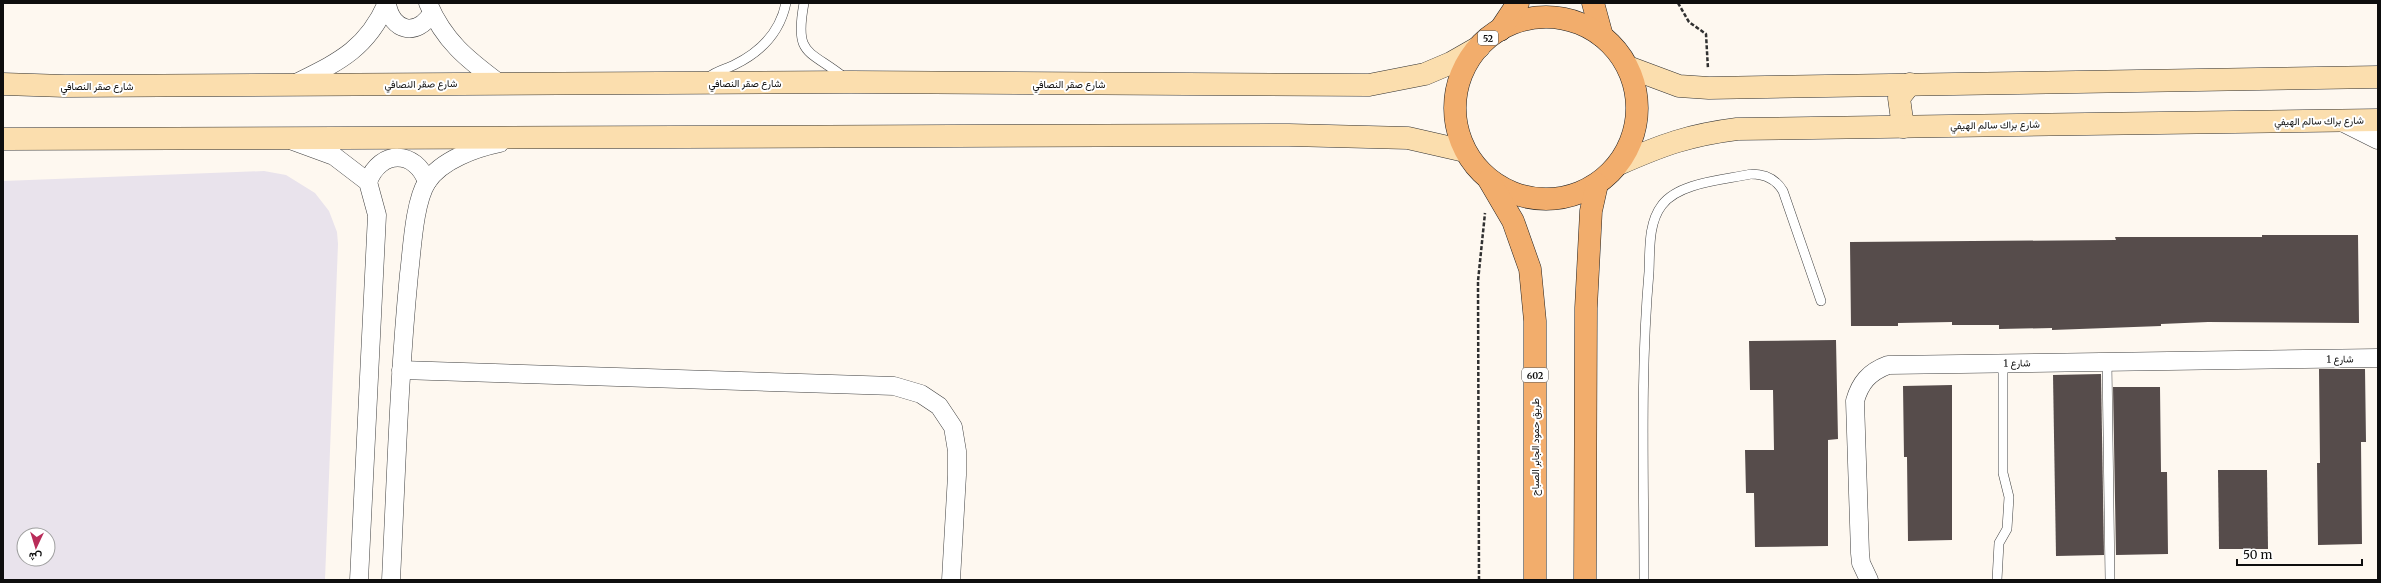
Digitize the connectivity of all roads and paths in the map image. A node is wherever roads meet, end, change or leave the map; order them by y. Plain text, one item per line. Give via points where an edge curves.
1 (786, 3) edge
2 (804, 3) edge
3 (1518, 3) edge
4 (1593, 3) edge
5 (1678, 3) edge
6 (387, 4) edge
7 (430, 8) edge
8 (1500, 30) junction
9 (1602, 36) junction
10 (1479, 47) junction
11 (1628, 67) junction
12 (2378, 78) edge
13 (3, 80) edge
14 (851, 82) junction
15 (499, 83) junction
16 (702, 83) junction
17 (3, 84) edge
18 (1910, 84) junction
19 (291, 85) junction
20 (65, 86) junction
21 (1709, 88) junction
22 (2378, 120) edge
23 (2344, 121) junction
24 (1903, 126) junction
25 (530, 136) junction
26 (287, 138) junction
27 (2378, 138) edge
28 (3, 139) edge
29 (1465, 151) junction
30 (1619, 164) junction
31 (1489, 179) junction
32 (368, 182) junction
33 (427, 182) junction
34 (1597, 184) junction
35 (1485, 210) dead end
36 (1821, 301) dead end
37 (2378, 358) edge
38 (2107, 362) junction
39 (2003, 364) junction
40 (401, 370) junction
41 (359, 580) edge
42 (391, 580) edge
43 (951, 580) edge
44 (1479, 580) edge
45 (1535, 580) edge
46 (1585, 580) edge
47 (1644, 580) edge
48 (1869, 580) edge
49 (1998, 580) edge
50 (2110, 580) edge

1 - 16 lane via 783,18 763,47 736,65 711,75
2 - 14 lane via 800,21 801,37 807,53
3 - 8 main road
4 - 9 main road
5 - 21 path via 1689,22 1706,34
6 - 7 street via 388,15 395,24 405,28 417,28 426,23
6 - 19 street via 359,47 340,61
7 - 15 street via 447,38 469,60
8 - 9 main road, 52 via 1525,20 1552,18 1578,23
8 - 10 main road, 52
9 - 11 main road, 52 via 1617,50
10 - 14 main road, شارع صقر النصافي via 1451,64 1426,74 1369,85
10 - 29 main road, 52 via 1464,70 1456,97 1456,124
11 - 21 main road via 1680,86
11 - 30 main road, 52 via 1638,100 1634,134
12 - 18 main road
13 - 20 main road
14 - 16 main road, شارع صقر النصافي
15 - 16 main road, شارع صقر النصافي
15 - 19 main road, شارع صقر النصافي
17 - 20 main road, شارع صقر النصافي
18 - 21 main road
18 - 24 main road via 1899,98
19 - 20 main road, شارع صقر النصافي
22 - 23 main road, شارع براك سالم الهيفي / 52
23 - 24 main road, شارع براك سالم الهيفي / 52
23 - 27 street
24 - 30 main road, شارع براك سالم الهيفي / 52 via 1737,128 1700,133 1659,146
25 - 26 main road
25 - 29 main road via 1289,135 1408,138
25 - 33 street via 473,149 443,167
26 - 28 main road
26 - 32 street via 334,156
29 - 31 main road, 52
30 - 34 main road, 52
31 - 34 main road, 52 via 1514,194 1542,199 1571,196
31 - 45 main road, طريق حمود الجابر الصباح / 602 via 1513,221 1530,269 1535,321
32 - 33 street via 379,164 388,159 398,158 408,159 417,165
32 - 41 street via 377,215 377,244
33 - 40 street via 413,240
34 - 46 main road via 1591,211 1586,308
35 - 44 path via 1478,281
36 - 47 lane via 1783,192 1773,179 1751,174 1688,187 1676,192 1661,205 1653,223 1646,300
37 - 38 street, شارع 1
38 - 39 street, شارع 1
38 - 50 lane
39 - 48 street, شارع 1 via 1888,365 1878,369 1862,382 1857,391 1854,412 1860,553 1864,572
39 - 49 lane via 2002,473 2009,497 2007,529 1999,543
40 - 42 street
40 - 43 street via 894,386 921,394 939,406 953,427 957,451

